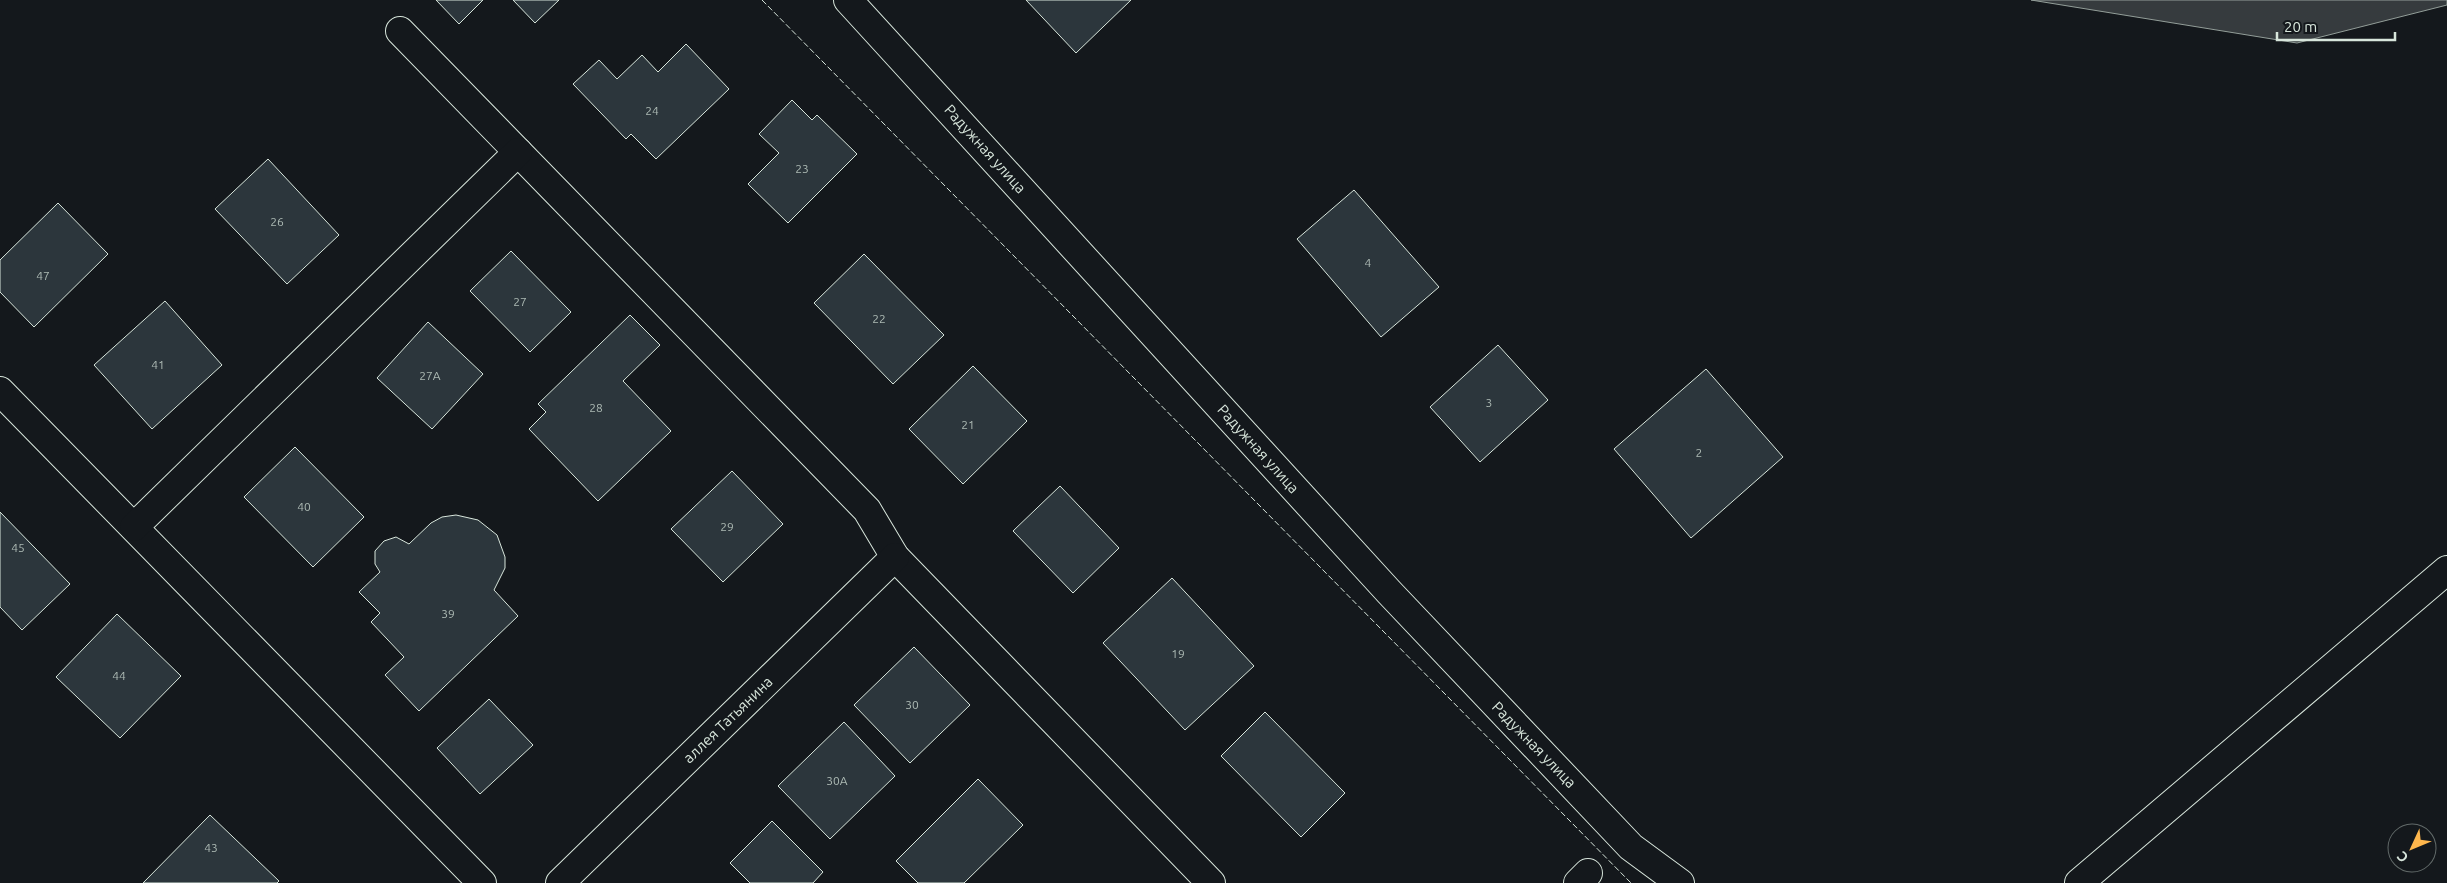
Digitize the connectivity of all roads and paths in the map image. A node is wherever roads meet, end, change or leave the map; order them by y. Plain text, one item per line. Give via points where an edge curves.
1 (848, 0) edge
2 (400, 31) dead end
3 (518, 152) junction
4 (0, 390) edge
5 (134, 527) junction
6 (895, 557) junction
7 (2447, 570) edge
8 (2082, 882) edge
9 (482, 883) edge
10 (560, 883) edge
11 (1210, 883) edge
12 (1680, 883) edge

1 - 12 street, Радужная улица via 1389,592 1631,847
2 - 3 street
3 - 5 street
3 - 6 street via 866,510
4 - 5 street
5 - 9 street
6 - 10 street, аллея Татьянина
6 - 11 street
7 - 8 street

